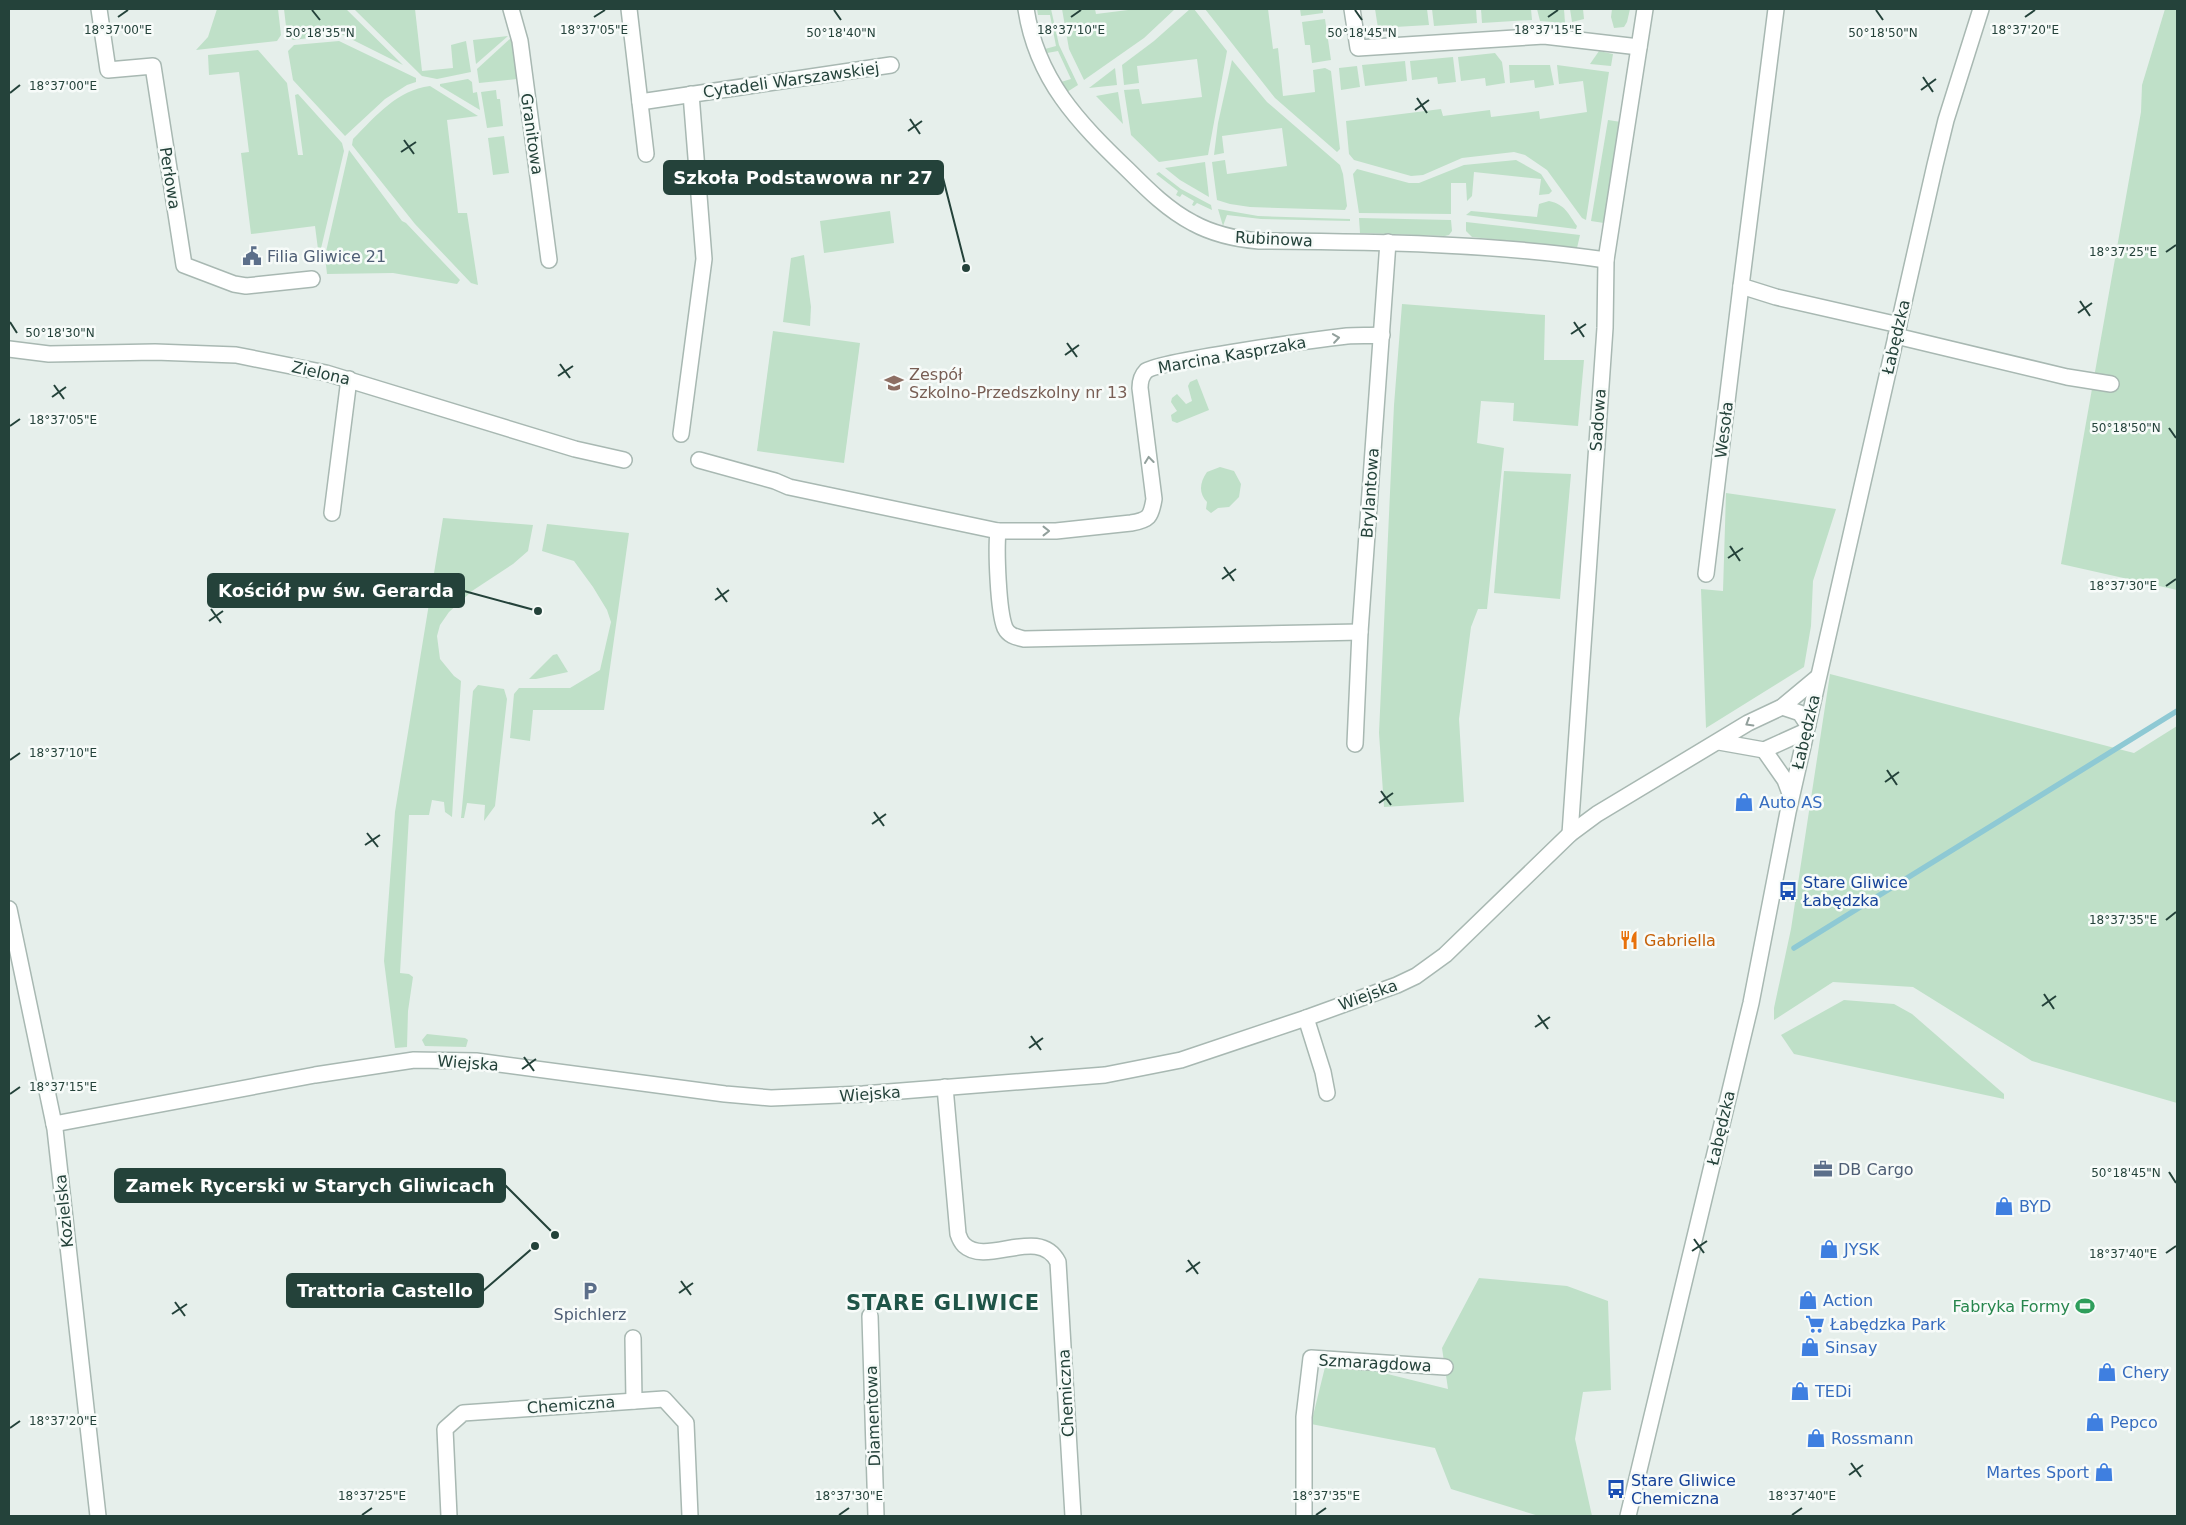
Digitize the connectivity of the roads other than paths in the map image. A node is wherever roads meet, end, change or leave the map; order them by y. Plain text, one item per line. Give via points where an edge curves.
1 (99, 9) edge
2 (511, 9) edge
3 (629, 9) edge
4 (1026, 9) edge
5 (1352, 9) edge
6 (1645, 9) edge
7 (1776, 9) edge
8 (1981, 9) edge
9 (1639, 47) junction
10 (891, 65) dead end
11 (690, 94) junction
12 (640, 102) junction
13 (646, 154) dead end
14 (1388, 242) junction
15 (549, 260) dead end
16 (1606, 260) junction
17 (312, 279) dead end
18 (1741, 286) junction
19 (1897, 330) junction
20 (1382, 335) junction
21 (9, 349) edge
22 (349, 379) junction
23 (2111, 384) dead end
24 (681, 434) dead end
25 (624, 460) dead end
26 (698, 460) dead end
27 (332, 513) dead end
28 (998, 531) junction
29 (1706, 574) dead end
30 (1360, 632) junction
31 (1818, 677) junction
32 (1782, 707) junction
33 (1807, 728) junction
34 (1719, 742) junction
35 (1355, 744) dead end
36 (1764, 750) junction
37 (1791, 796) junction
38 (1570, 834) junction
39 (9, 909) edge
40 (1306, 1018) junction
41 (944, 1088) junction
42 (1327, 1093) dead end
43 (54, 1124) junction
44 (870, 1316) dead end
45 (633, 1338) dead end
46 (1445, 1367) dead end
47 (634, 1401) junction
48 (98, 1516) edge
49 (449, 1516) edge
50 (690, 1516) edge
51 (876, 1516) edge
52 (1073, 1516) edge
53 (1304, 1516) edge
54 (1628, 1516) edge

1 - 17 street, Perłowa via 108,70 153,66 184,265 246,286
2 - 15 street, Granitowa via 520,41
3 - 12 street
4 - 14 street, Rubinowa via 1036,50 1062,99 1106,149 1175,213 1194,224 1238,239
5 - 9 street via 1358,48 1544,36
6 - 9 street, Sadowa
7 - 18 street, Wesoła
8 - 19 street, Łabędzka via 1946,120
9 - 16 street, Sadowa
10 - 11 street, Cytadeli Warszawskiej
11 - 12 street, Cytadeli Warszawskiej
11 - 24 street, Cytadeli Warszawskiej via 704,259
12 - 13 street
14 - 16 street, Rubinowa via 1458,245
14 - 20 street, Brylantowa
16 - 38 street, Sadowa via 1604,338
18 - 19 street
18 - 29 street, Wesoła
19 - 23 street via 2067,377
19 - 31 street, Łabędzka
28 -> 20 street, Marcina Kasprzaka via 1056,531 1144,521 1149,517 1154,499 1140,388 1141,379 1147,371 1163,364 1347,336
20 - 30 street, Brylantowa
21 - 22 street, Zielona via 48,354 155,352 236,355
22 - 25 street, Zielona via 575,449
22 - 27 street
26 - 28 street, Marcina Kasprzaka via 789,487
28 - 30 street via 1000,596 1005,628 1012,636 1033,639
30 - 35 street, Brylantowa
31 - 32 street, Wiejska
31 - 33 street, Łabędzka
32 - 33 street via 1800,713
32 -> 34 street, Wiejska
33 - 36 street
33 - 37 street, Łabędzka
34 - 36 street
34 - 38 street, Wiejska via 1597,814
36 - 37 street via 1785,780
37 - 54 street, Łabędzka via 1751,1003
38 - 40 street, Wiejska via 1431,967 1397,985
39 - 43 street, Kozielska
40 - 41 street, Wiejska via 1202,1054 1146,1067 1105,1074
40 - 42 street
41 - 43 street, Wiejska via 771,1098 476,1061 414,1060 314,1075
41 - 52 street, Chemiczna via 958,1234 964,1245 987,1251 1042,1247 1055,1256 1060,1270
43 - 48 street, Kozielska
44 - 51 street, Diamentowa
45 - 47 street
46 - 53 street, Szmaragdowa via 1311,1358 1304,1417
47 - 49 street, Chemiczna via 462,1413 445,1429
47 - 50 street, Chemiczna via 664,1399 686,1422

